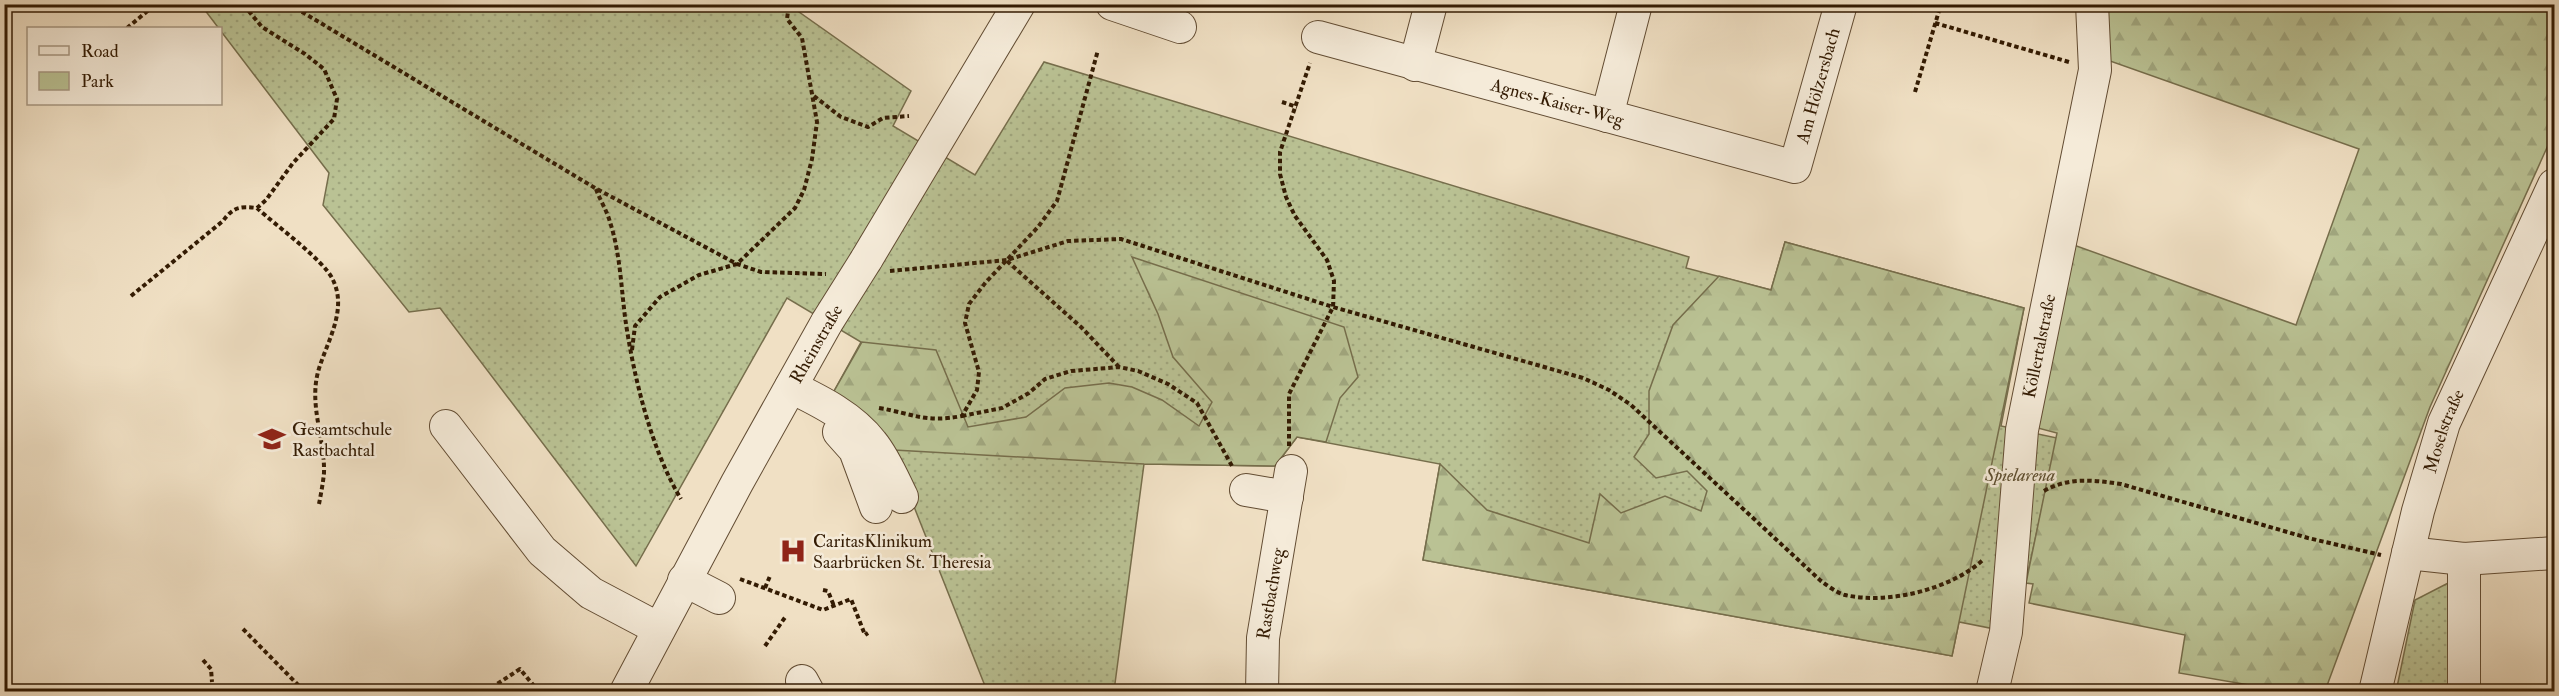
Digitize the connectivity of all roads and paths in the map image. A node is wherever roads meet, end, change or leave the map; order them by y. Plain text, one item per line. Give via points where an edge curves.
1 (156, 4) edge
2 (246, 4) edge
3 (289, 4) edge
4 (789, 4) edge
5 (1019, 4) edge
6 (1112, 4) edge
7 (1431, 4) edge
8 (1636, 4) edge
9 (1841, 4) edge
10 (1941, 4) edge
11 (2092, 4) edge
12 (1935, 23) junction
13 (128, 27) edge
14 (1180, 27) dead end
15 (1318, 37) joint
16 (1098, 50) dead end
17 (1414, 65) junction
18 (2095, 70) junction
19 (1915, 92) dead end
20 (813, 96) junction
21 (1282, 102) dead end
22 (1297, 107) junction
23 (909, 116) dead end
24 (1607, 116) junction
25 (1795, 167) joint
26 (2554, 185) edge
27 (595, 188) junction
28 (257, 208) junction
29 (1007, 260) junction
30 (737, 264) junction
31 (881, 272) dead end
32 (835, 274) dead end
33 (131, 296) dead end
34 (1333, 307) junction
35 (632, 350) junction
36 (1119, 367) junction
37 (788, 393) junction
38 (870, 406) dead end
39 (962, 416) junction
40 (446, 426) dead end
41 (1223, 448) dead end
42 (1289, 484) junction
43 (2047, 489) dead end
44 (1246, 490) dead end
45 (681, 499) dead end
46 (889, 502) dead end
47 (319, 504) dead end
48 (2554, 554) edge
49 (2399, 555) junction
50 (2464, 559) junction
51 (1970, 572) dead end
52 (770, 576) dead end
53 (684, 580) junction
54 (725, 587) joint
55 (765, 588) junction
56 (823, 590) dead end
57 (834, 606) junction
58 (786, 616) dead end
59 (243, 629) dead end
60 (659, 629) junction
61 (868, 633) dead end
62 (765, 646) dead end
63 (203, 660) dead end
64 (212, 682) dead end
65 (305, 692) edge
66 (485, 692) edge
67 (539, 692) edge
68 (626, 692) edge
69 (1262, 692) edge
70 (1992, 692) edge
71 (2375, 692) edge
72 (2464, 692) edge

1 - 13 path
2 - 28 path via 262,27 324,69 337,99 334,119
3 - 27 path
4 - 20 path via 787,19 802,38
5 - 37 street, Rheinstraße, bridge
6 - 14 street
7 - 17 street
8 - 24 street
9 - 25 street, Am Hölzersbach
10 - 12 path
11 - 18 street, Köllertalstraße
12 - 18 path
12 - 19 path
15 - 17 street, Agnes-Kaiser-Weg
15 - 22 path
16 - 29 path via 1057,201
17 - 24 street, Agnes-Kaiser-Weg
18 - 70 street, Köllertalstraße via 2022,430 2006,632
20 - 23 path via 841,117 868,127 883,118
20 - 30 path via 817,122 804,190 795,208
21 - 22 path
22 - 34 path via 1280,152 1280,174 1295,216 1327,260 1335,281
24 - 25 street, Agnes-Kaiser-Weg
26 - 49 street, Moselstraße via 2444,423
27 - 30 path
27 - 35 path via 610,221
28 - 33 path via 232,209 223,221
28 - 47 path via 319,262 336,289 335,331 318,374 316,421 324,472
29 - 31 path
29 - 34 path via 1068,241 1121,239
29 - 36 path
29 - 39 path via 969,304 965,323 979,372 977,390
30 - 32 path via 761,272
30 - 35 path via 699,275 660,297 635,326
34 - 42 path via 1289,394
34 - 51 path via 1583,378 1609,390 1631,405 1821,581 1844,595 1911,595
35 - 45 path via 647,421 669,480
36 - 39 path via 1071,371 1045,379 1002,408
36 - 41 path via 1168,384 1197,403
37 - 46 street via 872,464
37 - 53 street, Rheinstraße
38 - 39 path via 919,419
40 - 60 street via 542,551 591,593
42 - 44 street
42 - 69 street, Rastbachweg via 1263,638
43 - 49 path via 2090,479 2121,484 2308,538
48 - 50 street
49 - 50 street
49 - 71 street, Moselstraße
50 - 72 street
52 - 55 path
53 - 54 street
53 - 60 street, Rheinstraße
54 - 55 path
55 - 57 path via 823,610
56 - 57 path via 828,591
57 - 61 path via 851,599
58 - 62 path
59 - 65 path
60 - 68 street, Rheinstraße
63 - 64 path via 211,669
66 - 67 path via 520,669

